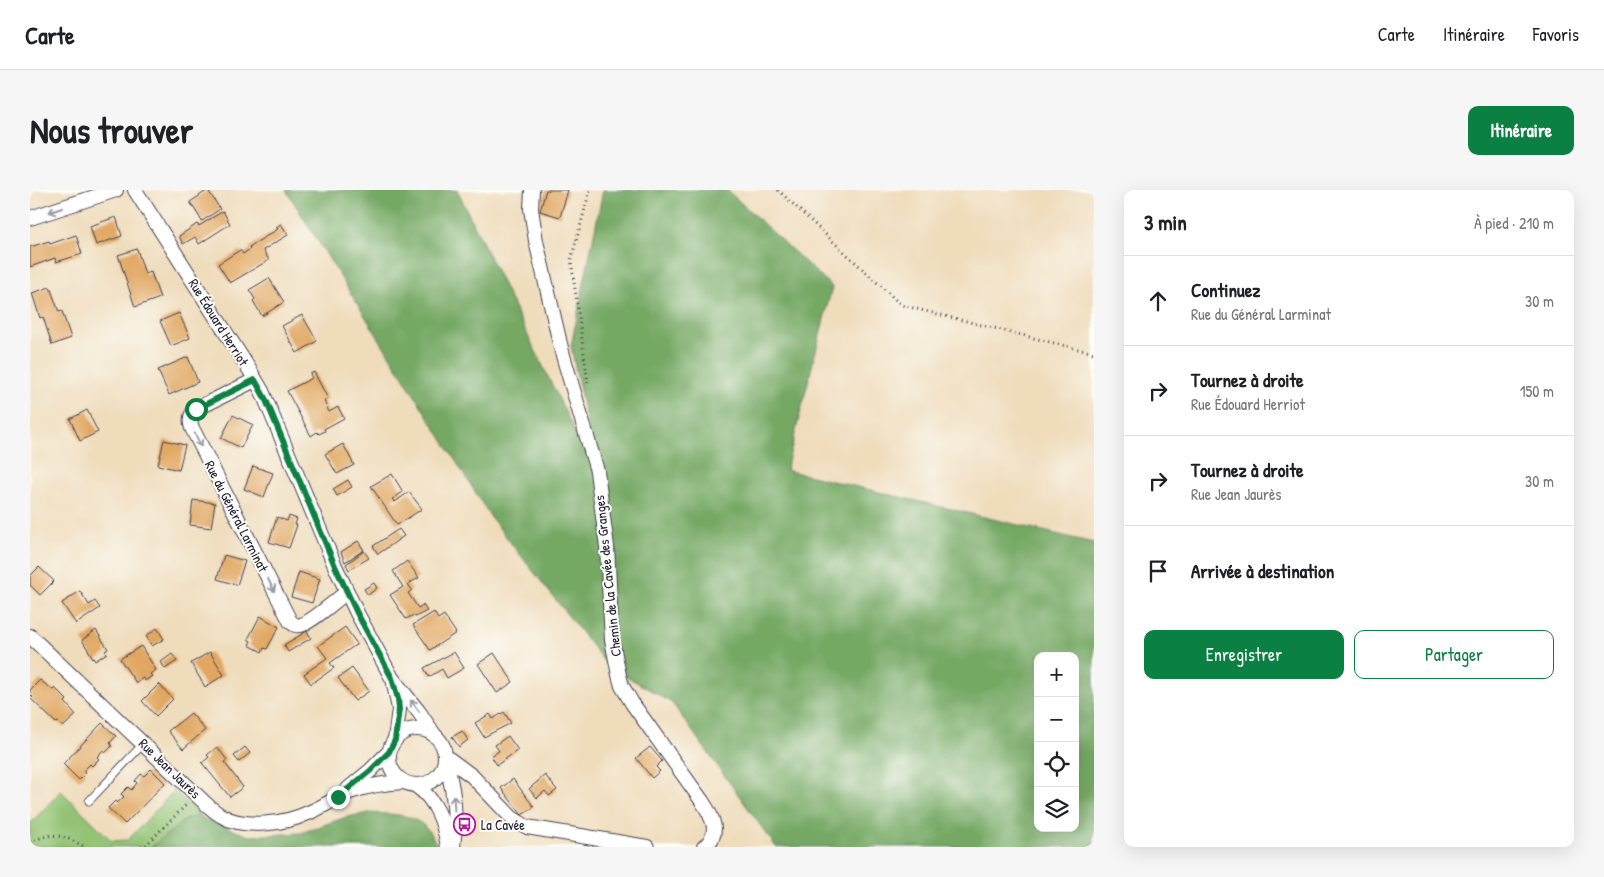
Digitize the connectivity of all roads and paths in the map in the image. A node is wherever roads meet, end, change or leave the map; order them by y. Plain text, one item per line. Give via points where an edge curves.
1 (116, 190) edge
2 (135, 190) edge
3 (532, 190) edge
4 (590, 190) edge
5 (778, 190) edge
6 (30, 218) edge
7 (1094, 353) edge
8 (255, 380) junction
9 (589, 390) dead end
10 (347, 592) junction
11 (30, 636) edge
12 (392, 678) junction
13 (435, 736) junction
14 (144, 743) junction
15 (392, 746) junction
16 (445, 757) junction
17 (409, 783) junction
18 (197, 795) junction
19 (338, 797) junction
20 (89, 801) dead end
21 (30, 842) edge
22 (85, 847) edge
23 (141, 847) edge
24 (448, 847) edge
25 (453, 847) edge
26 (647, 847) edge
27 (704, 847) edge

1 -> 6 street
2 - 8 street, Rue Édouard Herriot
3 - 27 street, Chemin de la Cavée des Granges via 536,241 562,352 597,471 607,547 612,640 619,675 632,704 711,816 714,834
4 - 9 path via 571,260
5 - 7 path via 901,305
8 - 10 street, Rue Édouard Herriot
8 -> 10 street, Rue du Général Larminat via 196,409 190,418 192,428 290,622 294,625 307,622
10 - 12 street, Rue Édouard Herriot
11 - 14 street, Rue Jean Jaurès
13 -> 12 street, Rue Édouard Herriot
12 - 15 street, Rue Édouard Herriot via 399,709
13 - 15 street via 416,729 403,733
13 - 16 street
14 - 18 street, Rue Jean Jaurès
14 - 20 lane
15 - 17 street via 391,769
15 - 19 street, Rue Jean Jaurès via 370,771
16 - 17 street via 441,772 434,780 425,784
25 -> 16 street via 453,790
16 - 26 street via 472,776 512,818 526,827
17 - 19 street, Rue Jean Jaurès via 373,785
17 - 24 street via 427,795 438,811
18 - 19 street, Rue Jean Jaurès via 215,812 230,819 264,823 302,816
18 - 23 path
21 - 22 path via 59,835

